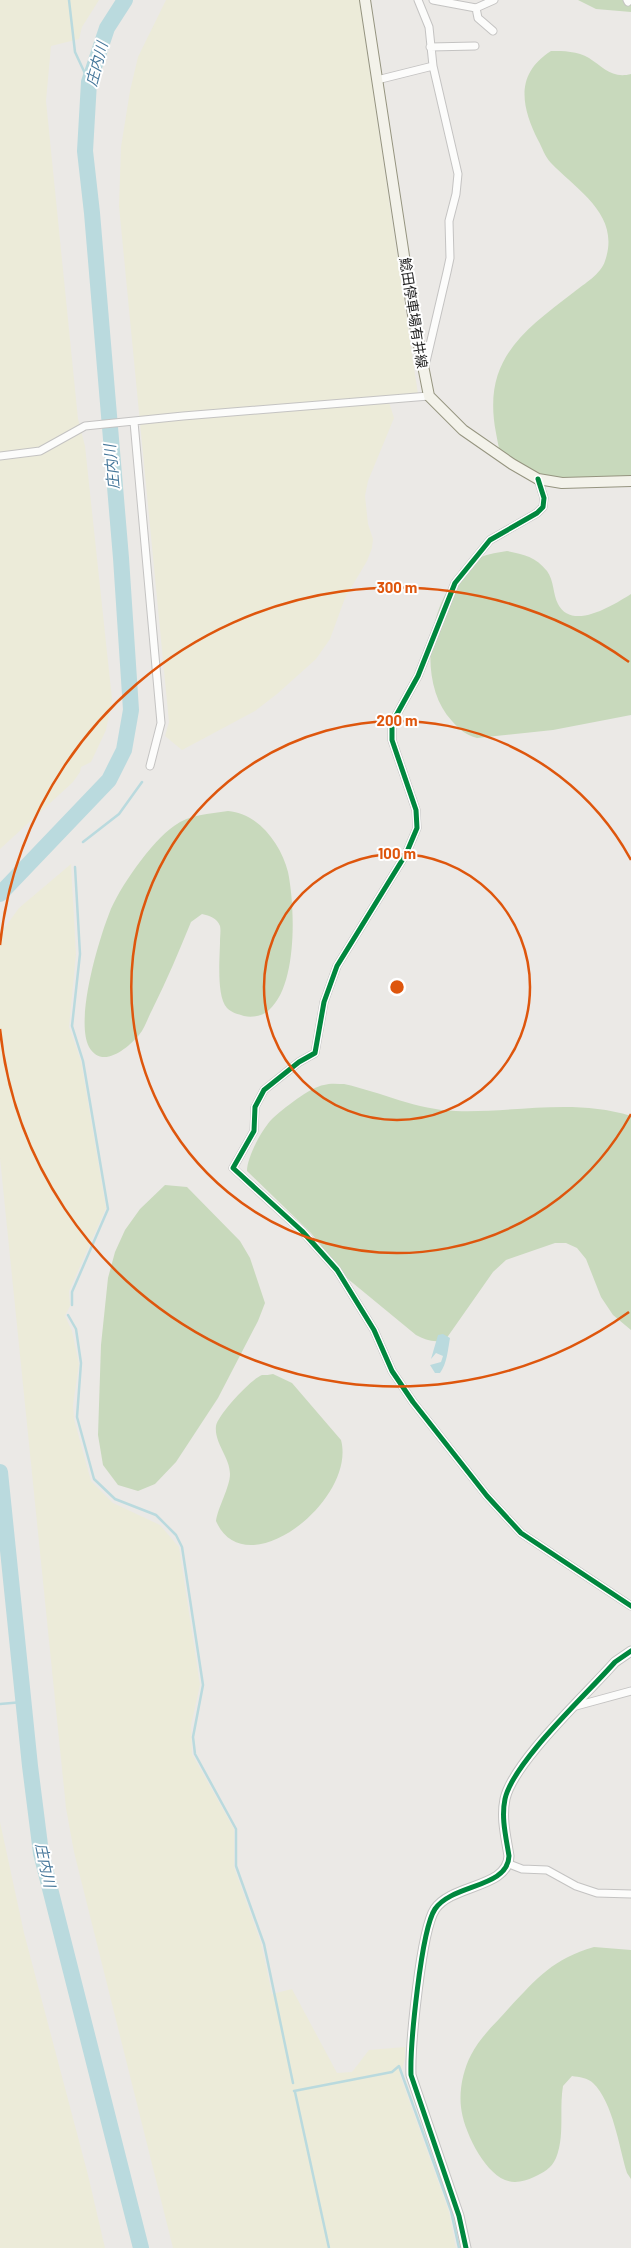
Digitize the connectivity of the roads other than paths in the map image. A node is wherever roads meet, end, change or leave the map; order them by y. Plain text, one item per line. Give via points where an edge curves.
1 (365, 0) edge
2 (418, 0) edge
3 (433, 0) edge
4 (494, 0) edge
5 (476, 8) junction
6 (493, 31) dead end
7 (475, 46) dead end
8 (430, 47) junction
9 (433, 66) junction
10 (377, 80) junction
11 (423, 373) junction
12 (429, 396) junction
13 (133, 422) junction
14 (0, 456) edge
15 (538, 479) junction
16 (631, 480) edge
17 (150, 766) dead end
18 (631, 1606) edge
19 (631, 1651) edge
20 (631, 1691) edge
21 (576, 1706) junction
22 (509, 1864) junction
23 (631, 1894) edge
24 (466, 2248) edge

1 - 10 main road, 鯰田停車場有井線
2 - 8 street via 429,27
3 - 5 street
4 - 5 street
5 - 6 street via 478,18
7 - 8 street
8 - 9 street
9 - 10 street
9 - 11 street via 458,174 449,221 448,272
10 - 11 main road, 鯰田停車場有井線
11 - 12 main road, 鯰田停車場有井線
12 - 13 street
12 - 15 main road via 463,430
13 - 14 street via 85,426 40,451
13 - 17 street via 162,723
15 - 16 main road via 562,483
15 - 18 street via 544,498 543,507 490,540 455,583 418,676 392,723 392,740 416,810 417,828 406,854 337,966 324,1002 315,1054 299,1062 264,1090 256,1107 254,1130 233,1168 302,1231 336,1270 374,1330 392,1372 487,1496 521,1533
19 - 21 street via 615,1662
20 - 21 street
21 - 22 street via 515,1774 509,1787 503,1819
22 - 23 street via 522,1869 547,1870 597,1893
22 - 24 street via 502,1873 448,1896 434,1910 423,1956 410,2054 415,2091 456,2208

